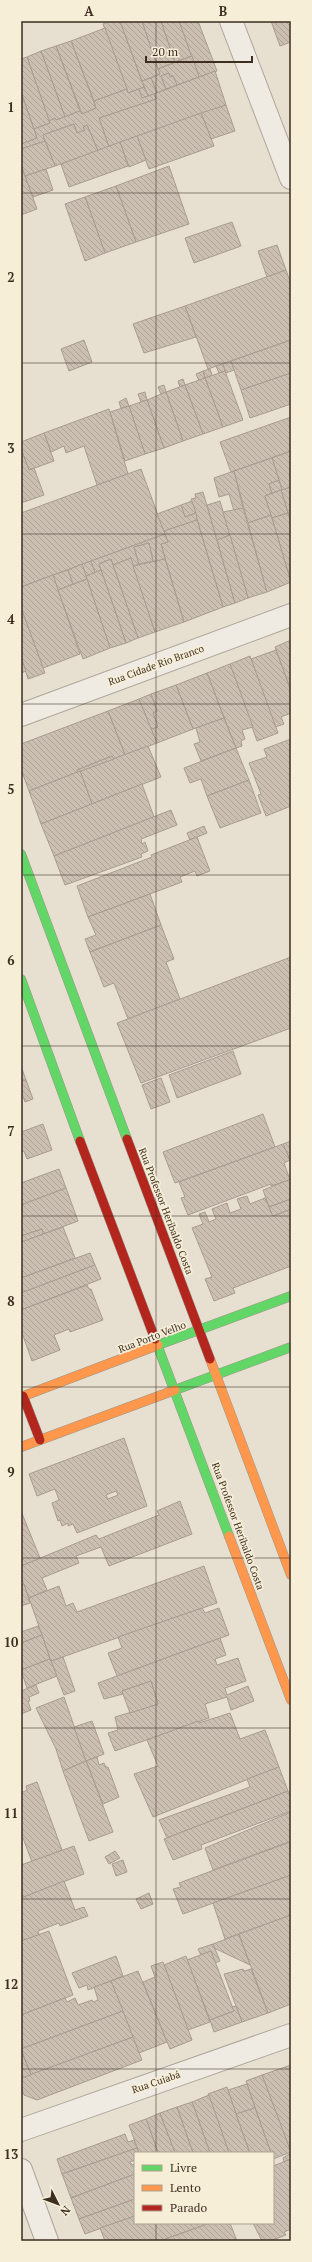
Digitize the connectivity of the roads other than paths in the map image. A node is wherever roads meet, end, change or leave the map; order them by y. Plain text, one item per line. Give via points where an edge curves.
1 (231, 21) edge
2 (291, 178) edge
3 (291, 615) edge
4 (21, 715) edge
5 (21, 854) edge
6 (21, 979) edge
7 (291, 1296) edge
8 (200, 1330) junction
9 (158, 1346) junction
10 (291, 1347) edge
11 (217, 1374) junction
12 (175, 1390) junction
13 (22, 1397) edge
14 (40, 1440) junction
15 (21, 1447) edge
16 (291, 1575) edge
17 (291, 1700) edge
18 (291, 2034) edge
19 (21, 2130) edge
20 (21, 2170) edge
21 (47, 2241) edge

1 - 2 street
3 - 4 street, Rua Cidade Rio Branco
5 - 8 main road, Rua Professor Heribaldo Costa via 110,1099
6 - 9 main road, Rua Professor Heribaldo Costa
7 - 8 main road, Rua Porto Velho
8 - 9 main road, Rua Porto Velho
8 - 11 main road, Rua Professor Heribaldo Costa
9 - 12 main road, Rua Professor Heribaldo Costa
9 - 13 main road, Rua Porto Velho
10 - 11 main road
11 - 12 main road
11 - 16 main road, Rua Professor Heribaldo Costa
12 - 14 main road
12 - 17 main road, Rua Professor Heribaldo Costa
13 - 14 main road
14 - 15 main road
18 - 19 street, Rua Cuiabá
20 - 21 street

